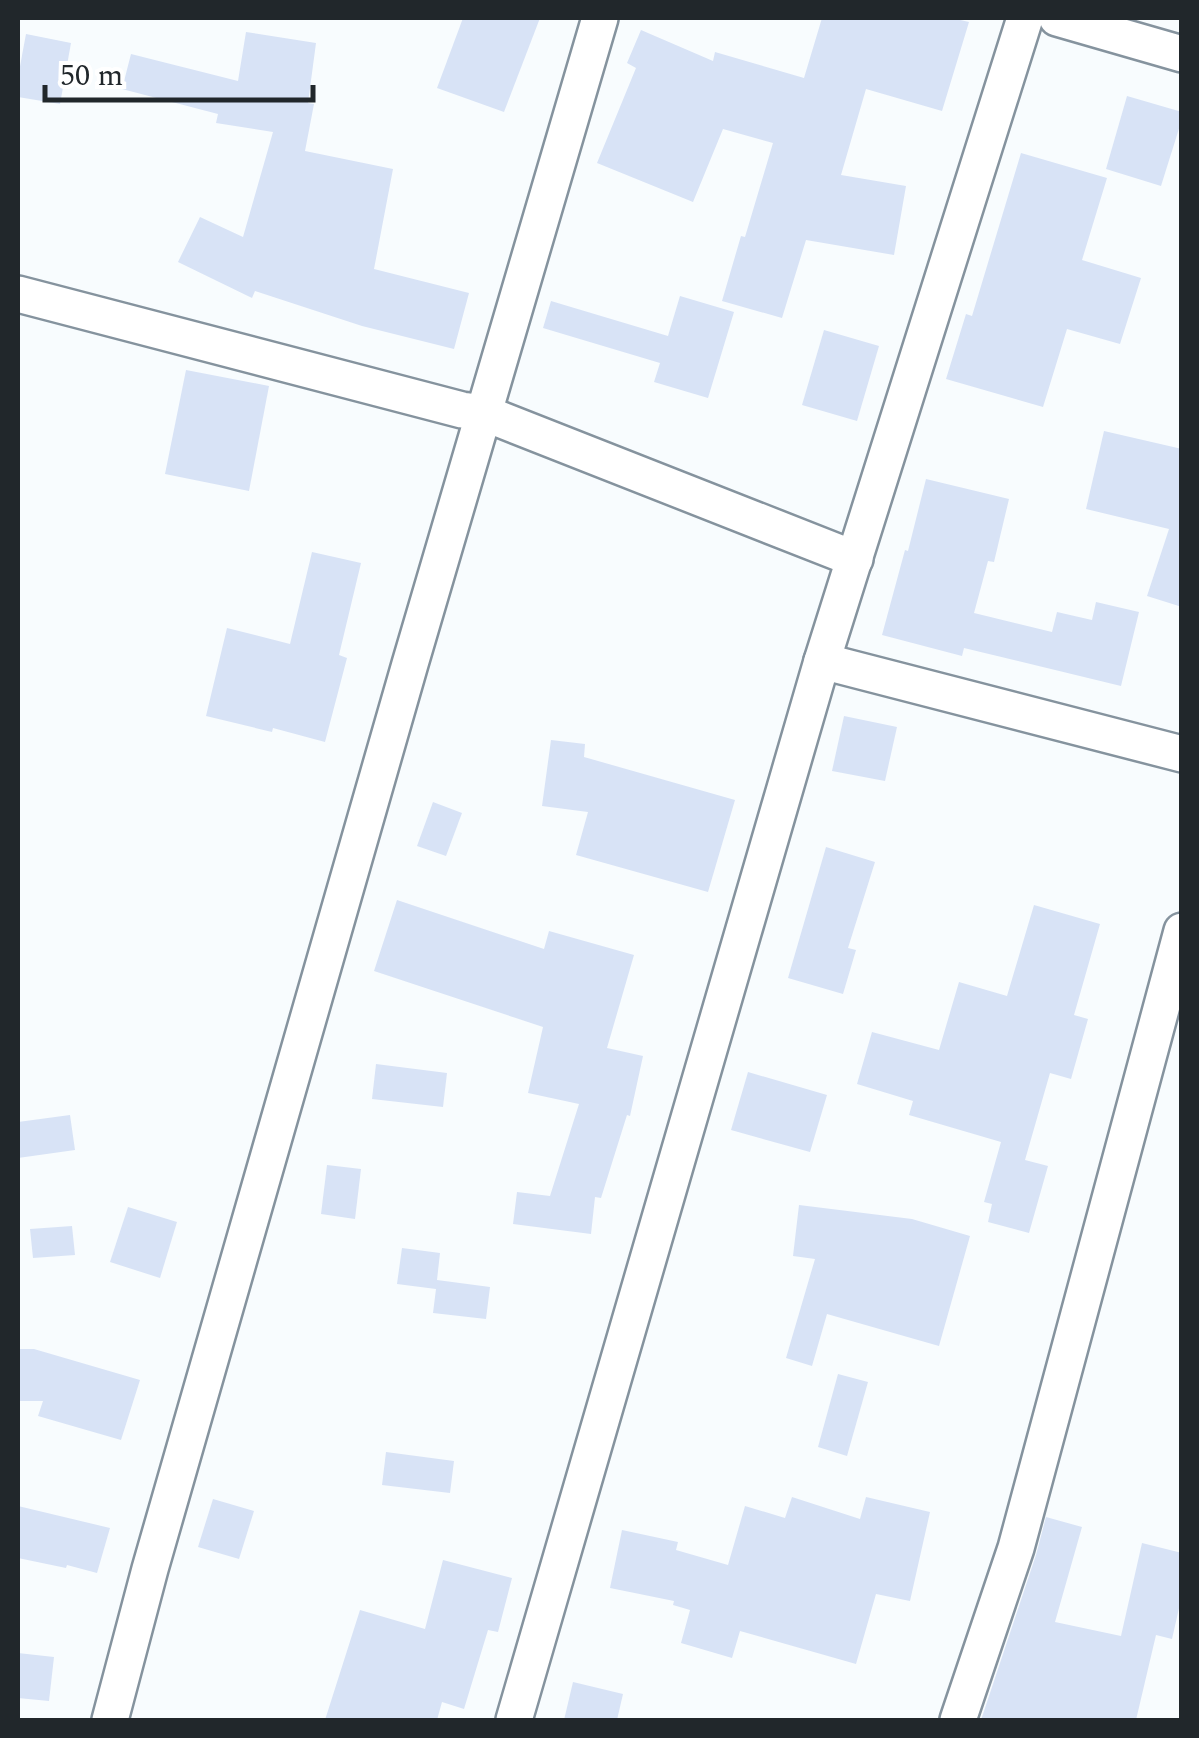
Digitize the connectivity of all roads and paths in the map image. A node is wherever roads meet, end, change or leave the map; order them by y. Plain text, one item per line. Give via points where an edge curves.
1 (600, 18) edge
2 (1025, 18) edge
3 (1057, 18) edge
4 (1182, 54) edge
5 (18, 294) edge
6 (484, 413) junction
7 (855, 559) junction
8 (822, 661) junction
9 (1182, 754) edge
10 (1182, 931) edge
11 (110, 1720) edge
12 (514, 1720) edge
13 (958, 1720) edge

1 - 6 street
2 - 7 street
3 - 4 street
5 - 6 street
6 - 7 street
6 - 11 street
7 - 8 street
8 - 9 street
8 - 12 street
10 - 13 street via 1016,1548

